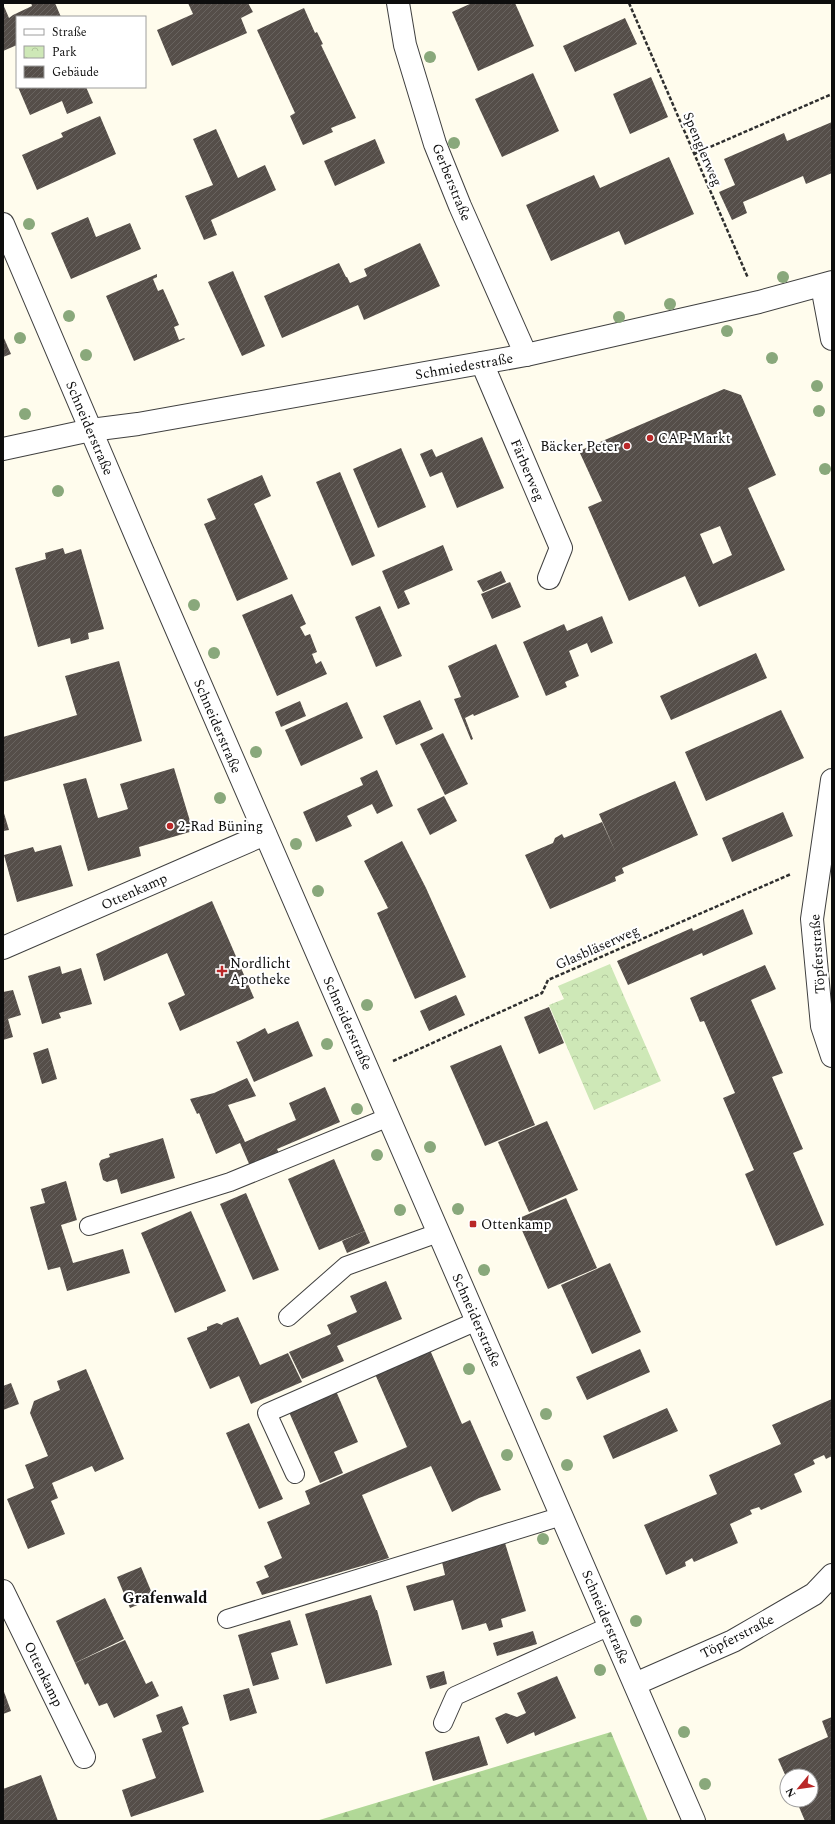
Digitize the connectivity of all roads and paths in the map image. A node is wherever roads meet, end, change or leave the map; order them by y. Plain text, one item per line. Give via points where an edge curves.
1 (398, 3) edge
2 (629, 3) edge
3 (832, 94) edge
4 (694, 154) junction
5 (3, 224) edge
6 (827, 284) edge
7 (759, 302) junction
8 (832, 339) edge
9 (526, 355) junction
10 (482, 363) junction
11 (91, 430) junction
12 (3, 450) edge
13 (549, 578) dead end
14 (832, 780) edge
15 (265, 834) junction
16 (820, 862) junction
17 (3, 948) edge
18 (832, 1056) edge
19 (369, 1072) junction
20 (389, 1117) junction
21 (89, 1226) dead end
22 (438, 1233) junction
23 (288, 1317) dead end
24 (477, 1321) junction
25 (295, 1474) dead end
26 (562, 1516) junction
27 (832, 1575) edge
28 (3, 1591) edge
29 (227, 1619) dead end
30 (610, 1626) junction
31 (635, 1684) junction
32 (443, 1723) dead end
33 (84, 1758) dead end
34 (694, 1821) edge

1 - 9 street, Gerberstraße via 405,45 435,144
2 - 4 path, Spenglerweg
3 - 4 path
4 - 7 path, Spenglerweg
5 - 11 street, Schneiderstraße
6 - 7 street, Schmiedestraße
6 - 8 street
7 - 9 street, Schmiedestraße
9 - 10 street, Schmiedestraße
10 - 11 street, Schmiedestraße via 146,423
10 - 13 street, Färberweg via 561,548
11 - 12 street, Schmiedestraße
11 - 15 street, Schneiderstraße
14 - 16 street, Töpferstraße
15 - 17 street, Ottenkamp
15 - 19 street, Schneiderstraße
16 - 18 street, Töpferstraße via 812,919 822,1026
16 - 19 path, Glasbläserweg via 548,980 542,993
19 - 20 street, Schneiderstraße
20 - 21 lane via 230,1182
20 - 22 street, Schneiderstraße
22 - 23 lane via 346,1266
22 - 24 street, Schneiderstraße
24 - 25 lane via 267,1413
24 - 26 street, Schneiderstraße
26 - 29 lane
26 - 30 street, Schneiderstraße
27 - 31 street, Töpferstraße via 814,1594 733,1641
28 - 33 street, Ottenkamp
30 - 31 street, Schneiderstraße
30 - 32 lane via 455,1696
31 - 34 street, Schneiderstraße

